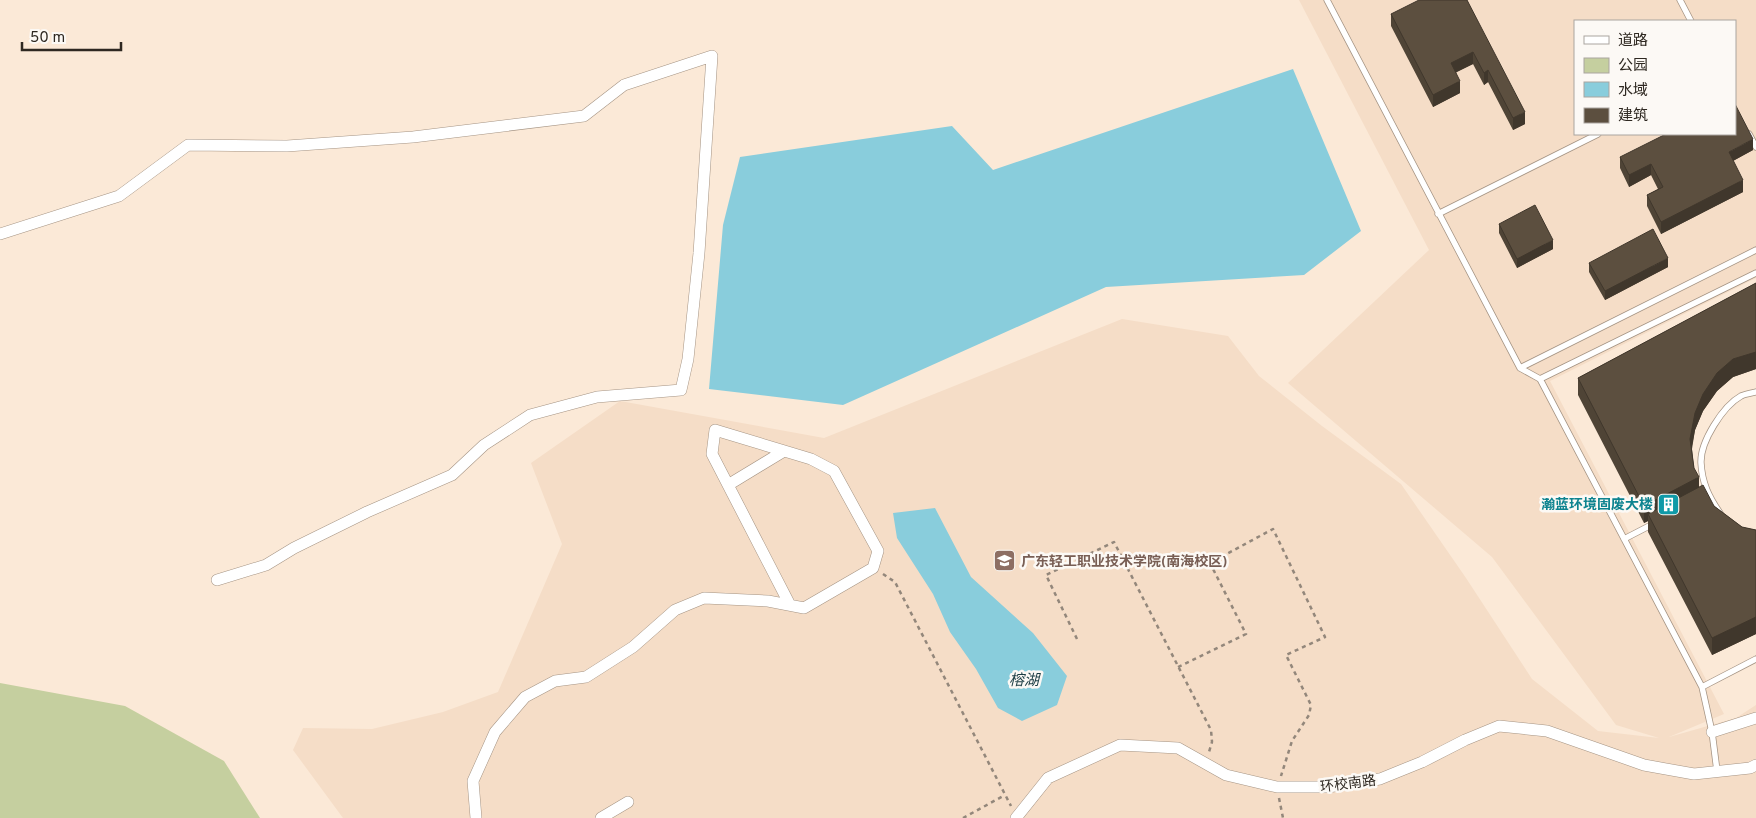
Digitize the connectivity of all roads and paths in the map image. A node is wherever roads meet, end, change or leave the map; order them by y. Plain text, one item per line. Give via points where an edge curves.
1 (1327, 0) edge
2 (1680, 0) edge
3 (1690, 20) edge
4 (1744, 124) edge
5 (1596, 135) edge
6 (1755, 143) edge
7 (1438, 214) junction
8 (0, 234) edge
9 (1756, 250) edge
10 (1756, 273) edge
11 (1520, 368) junction
12 (1540, 379) junction
13 (1756, 392) edge
14 (784, 451) junction
15 (728, 485) junction
16 (1708, 495) junction
17 (1699, 500) edge
18 (1729, 521) edge
19 (1657, 522) edge
20 (1624, 539) junction
21 (873, 568) junction
22 (217, 580) dead end
23 (790, 605) junction
24 (1077, 639) dead end
25 (1756, 659) edge
26 (1178, 667) junction
27 (1702, 687) junction
28 (1756, 718) edge
29 (1712, 732) junction
30 (1206, 764) junction
31 (1756, 765) edge
32 (1717, 772) junction
33 (1277, 786) junction
34 (1006, 795) junction
35 (628, 802) dead end
36 (476, 818) edge
37 (601, 818) edge
38 (963, 818) edge
39 (1016, 818) edge
40 (1283, 818) edge

1 - 7 lane
2 - 3 lane
4 - 6 lane
5 - 7 lane
7 - 11 lane
8 - 22 street via 119,196 188,145 287,146 404,138 584,116 624,85 712,56 699,252 688,359 681,390 597,397 530,415 484,444 452,475 367,512 266,565
9 - 11 lane
10 - 12 lane
11 - 12 lane
12 - 20 lane
13 - 16 lane via 1741,396 1719,416 1708,438 1701,462
14 - 15 street
14 - 15 street via 715,430 712,454
14 - 21 street via 811,459 834,471 878,551
15 - 23 street
16 - 17 lane
16 - 18 lane
19 - 20 lane
20 - 27 lane
21 - 23 street via 804,608
21 - 34 path via 896,582
23 - 36 street via 704,598 674,610 633,647 586,678 556,681 525,697 495,732 473,781
24 - 26 path via 1046,575 1114,542
25 - 27 lane
26 - 30 path via 1211,730 1212,742
26 - 33 path via 1246,634 1210,563 1274,529 1325,637 1286,655 1311,705 1292,741
27 - 29 lane
28 - 29 street
29 - 32 lane
30 - 33 street, 环校南路 via 1226,775
30 - 39 street, 环校南路 via 1178,748 1120,745 1048,778
31 - 32 street, 环校南路
32 - 33 street, 环校南路 via 1694,774 1644,765 1547,731 1500,726 1380,779 1328,787
33 - 40 path
34 - 38 path
34 - 39 path
35 - 37 street

